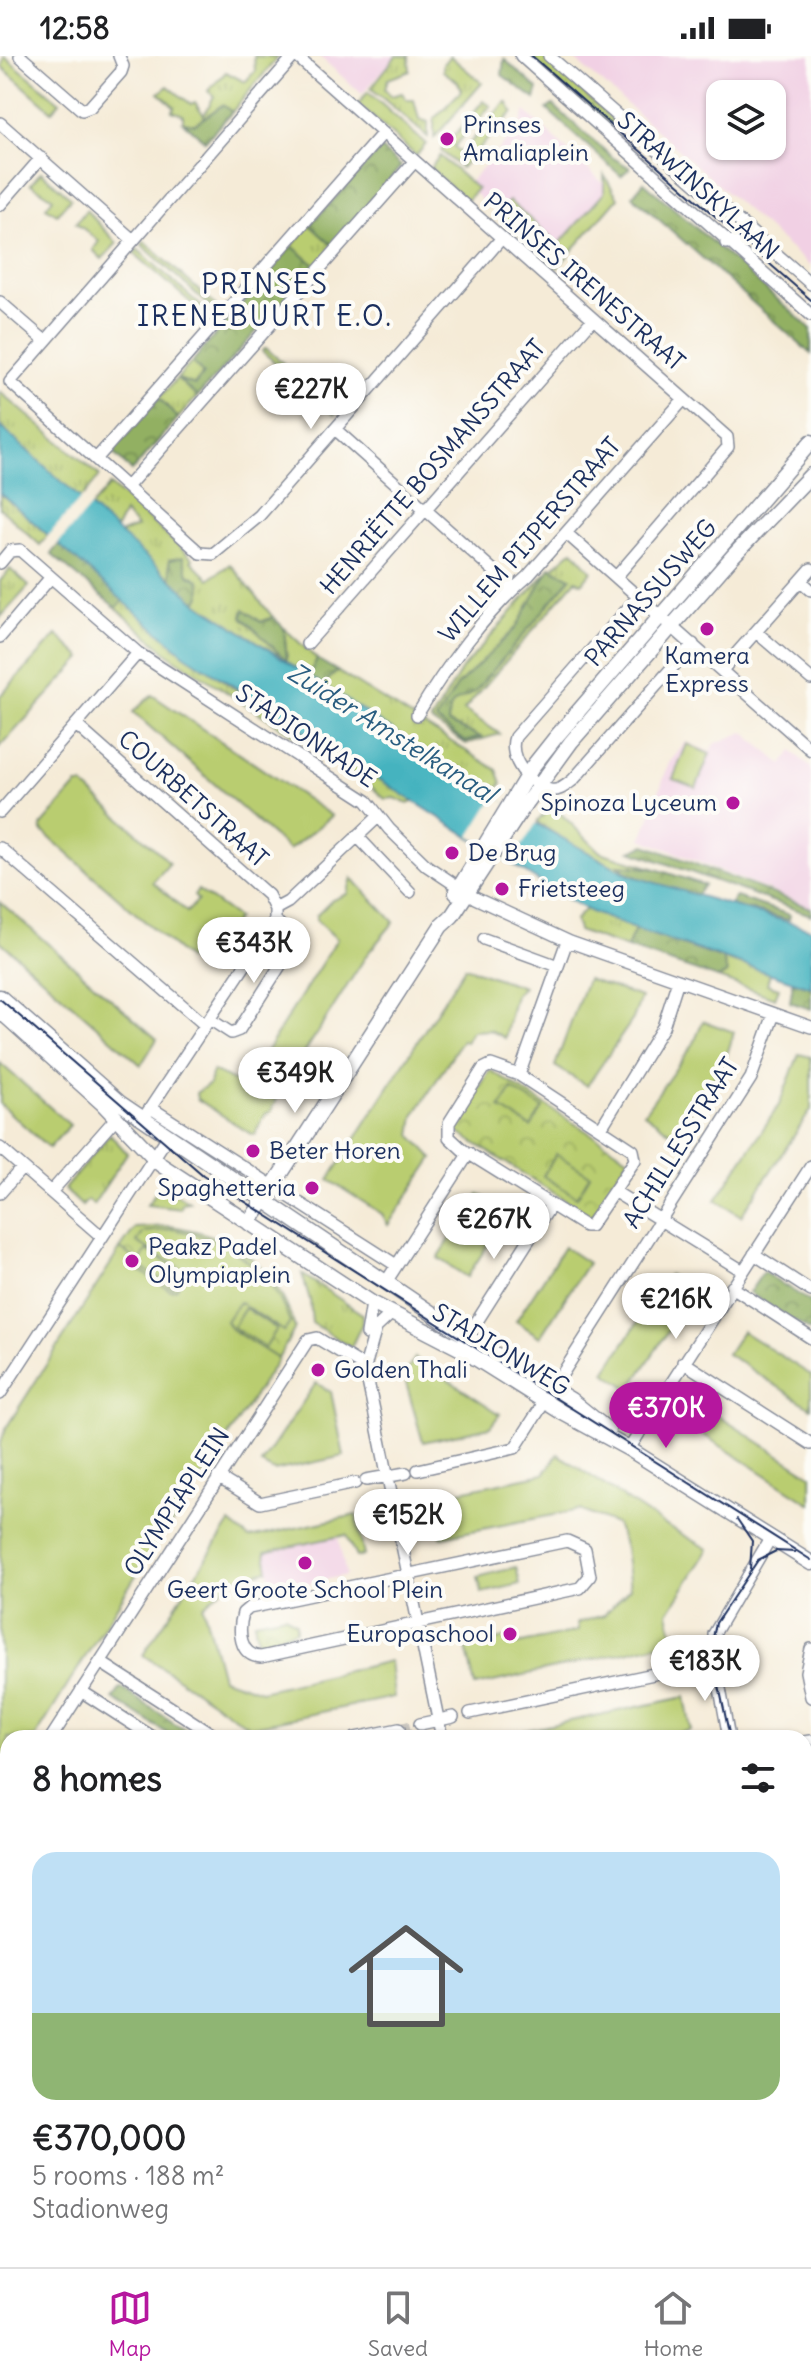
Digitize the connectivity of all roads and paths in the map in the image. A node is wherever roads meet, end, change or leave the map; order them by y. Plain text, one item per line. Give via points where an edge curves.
1 (20, 56) edge
2 (295, 56) edge
3 (521, 56) edge
4 (549, 56) edge
5 (120, 57) edge
6 (0, 123) edge
7 (383, 133) junction
8 (41, 158) junction
9 (414, 162) junction
10 (0, 205) edge
11 (723, 207) junction
12 (708, 226) junction
13 (746, 227) junction
14 (501, 239) junction
15 (133, 240) junction
16 (726, 243) junction
17 (811, 284) edge
18 (0, 302) edge
19 (811, 315) edge
20 (593, 319) junction
21 (45, 341) junction
22 (684, 399) junction
23 (335, 429) junction
24 (811, 442) edge
25 (96, 459) junction
26 (811, 475) edge
27 (127, 487) junction
28 (424, 509) junction
29 (566, 533) junction
30 (0, 563) edge
31 (811, 569) edge
32 (51, 577) junction
33 (616, 577) junction
34 (806, 585) edge
35 (513, 588) junction
36 (638, 597) junction
37 (666, 622) junction
38 (756, 632) junction
39 (0, 637) edge
40 (307, 644) dead end
41 (693, 644) junction
42 (138, 653) junction
43 (722, 670) junction
44 (811, 679) edge
45 (417, 715) dead end
46 (76, 725) junction
47 (811, 750) edge
48 (534, 780) junction
49 (0, 812) edge
50 (379, 816) junction
51 (357, 836) junction
52 (0, 848) edge
53 (464, 890) junction
54 (410, 892) dead end
55 (275, 915) junction
56 (484, 939) dead end
57 (567, 941) junction
58 (558, 966) junction
59 (678, 980) junction
60 (0, 997) edge
61 (0, 1011) edge
62 (774, 1014) junction
63 (208, 1022) junction
64 (811, 1027) edge
65 (519, 1075) junction
66 (147, 1113) junction
67 (116, 1118) junction
68 (601, 1128) junction
69 (168, 1136) junction
70 (0, 1148) edge
71 (469, 1153) junction
72 (152, 1158) junction
73 (22, 1168) junction
74 (809, 1174) edge
75 (273, 1185) junction
76 (51, 1192) junction
77 (615, 1192) junction
78 (0, 1193) edge
79 (263, 1201) junction
80 (551, 1205) junction
81 (659, 1220) junction
82 (249, 1223) junction
83 (101, 1236) junction
84 (754, 1254) junction
85 (396, 1265) junction
86 (743, 1271) junction
87 (386, 1282) junction
88 (732, 1287) junction
89 (811, 1291) edge
90 (372, 1303) junction
91 (392, 1313) junction
92 (467, 1337) junction
93 (811, 1338) edge
94 (683, 1362) junction
95 (362, 1365) junction
96 (0, 1394) edge
97 (549, 1395) junction
98 (811, 1444) edge
99 (629, 1449) junction
100 (386, 1476) junction
101 (218, 1477) junction
102 (768, 1541) junction
103 (811, 1563) edge
104 (811, 1573) edge
105 (407, 1575) junction
106 (418, 1624) junction
107 (811, 1649) edge
108 (715, 1661) junction
109 (100, 1662) junction
110 (81, 1691) junction
111 (811, 1697) edge
112 (470, 1713) dead end
113 (453, 1717) dead end
114 (438, 1720) junction
115 (420, 1724) tunnel mouth
116 (399, 1729) tunnel mouth
117 (56, 1730) edge
118 (142, 1730) edge
119 (206, 1730) edge
120 (394, 1730) edge
121 (440, 1730) edge
122 (728, 1730) edge

1 - 5 street via 82,110 121,72
2 - 7 street, PRINSES IRENESTRAAT
2 - 15 street
3 - 12 street, STRAWINSKYLAAN
4 - 11 street, STRAWINSKYLAAN
6 - 8 street
7 - 9 street, PRINSES IRENESTRAAT
7 - 25 street
8 - 10 street
8 - 15 street
9 - 14 street, PRINSES IRENESTRAAT
9 - 27 street
11 - 12 street via 712,213
11 - 13 street, STRAWINSKYLAAN
12 - 16 street, STRAWINSKYLAAN
13 - 16 street via 742,239
13 - 17 street, STRAWINSKYLAAN
14 - 20 street, PRINSES IRENESTRAAT
14 - 23 street
15 - 21 street
16 - 19 street, STRAWINSKYLAAN
18 - 21 street
20 - 22 street, PRINSES IRENESTRAAT
20 - 28 street, HENRIËTTE BOSMANSSTRAAT
21 - 25 street via 10,382
22 - 29 street, WILLEM PIJPERSTRAAT
22 - 33 street, PRINSES IRENESTRAAT via 727,437 728,447
23 - 27 street via 259,516 206,556
23 - 28 street
24 - 37 main road, PARNASSUSWEG
25 - 27 street
26 - 37 main road, PARNASSUSWEG
28 - 35 street
28 - 40 street, HENRIËTTE BOSMANSSTRAAT
29 - 33 street
29 - 35 street, WILLEM PIJPERSTRAAT
30 - 32 street, STADIONKADE via 10,551 20,550
31 - 34 street
32 - 39 street
32 - 42 street, STADIONKADE
33 - 36 street
34 - 38 street
35 - 45 street, WILLEM PIJPERSTRAAT via 440,675
36 - 37 street
36 - 48 street, PARNASSUSWEG via 515,737 513,743
37 - 41 street
37 - 48 main road, PARNASSUSWEG via 556,737
38 - 43 street
38 - 44 street
41 - 43 street
41 - 48 street via 573,780 559,790
42 - 46 street
42 - 50 street, STADIONKADE via 357,794
43 - 47 street
46 - 49 street
46 - 55 street, COURBETSTRAAT via 268,895
48 - 53 main road, PARNASSUSWEG
50 - 51 street
50 - 53 street, STADIONKADE via 427,866
51 - 54 street
51 - 55 street
52 - 63 street
53 - 57 street, STADIONKADE
53 - 75 main road, PARNASSUSWEG via 445,911 441,926
55 - 63 street
55 - 63 street, COURBETSTRAAT via 289,934 290,950 239,1030 231,1033
56 - 58 street
57 - 58 street
57 - 59 street, STADIONKADE
58 - 65 street
59 - 62 street, STADIONKADE
59 - 68 street via 663,1027
60 - 66 main road
61 - 67 main road
62 - 64 street, STADIONKADE
62 - 81 street, ACHILLESSTRAAT via 751,1078
63 - 66 street
65 - 68 street
65 - 71 street via 491,1065 483,1069 448,1130 455,1144
66 - 69 main road
66 - 75 street
67 - 72 main road
67 - 76 street
68 - 77 street via 635,1154
69 - 72 street
69 - 79 main road
70 - 73 street
71 - 80 street
71 - 85 street
72 - 82 main road
72 - 83 street
73 - 76 street
73 - 78 street
74 - 84 street
75 - 79 main road, PARNASSUSWEG
75 - 85 street
76 - 83 street
77 - 80 street via 590,1226
77 - 81 street
79 - 82 main road
79 - 87 main road
80 - 92 street
81 - 86 street
81 - 97 street, ACHILLESSTRAAT
82 - 90 main road
83 - 96 street
84 - 86 street
84 - 89 street
85 - 87 street
86 - 88 street
87 - 92 main road, STADIONWEG
88 - 93 street
88 - 94 street
90 - 91 main road
90 - 95 street
91 - 95 street via 376,1328
91 - 97 main road, STADIONWEG
92 - 97 main road, STADIONWEG
94 - 98 street
94 - 99 street
95 - 100 street
95 - 101 street, OLYMPIAPLEIN via 317,1338 308,1340
97 - 99 main road, STADIONWEG via 582,1408
97 - 100 street, ACHILLESSTRAAT via 511,1451
99 - 102 main road, STADIONWEG
100 - 101 street, ACHILLESSTRAAT via 260,1503
100 - 105 street
101 - 109 street, OLYMPIAPLEIN
102 - 103 main road, STADIONWEG
102 - 104 main road, STADIONWEG
102 - 108 street via 716,1628
105 - 106 street
105 - 106 street via 249,1608 243,1613 241,1633 249,1653 261,1657
105 - 106 street via 567,1541 585,1549 588,1562 590,1576 580,1588
106 - 114 street
107 - 111 street via 806,1672
108 - 112 street
108 - 122 street
109 - 110 street, OLYMPIAPLEIN
109 - 119 street
110 - 117 street, OLYMPIAPLEIN
110 - 118 street
113 - 114 street
114 - 115 street
114 - 121 street
116 - 120 street

